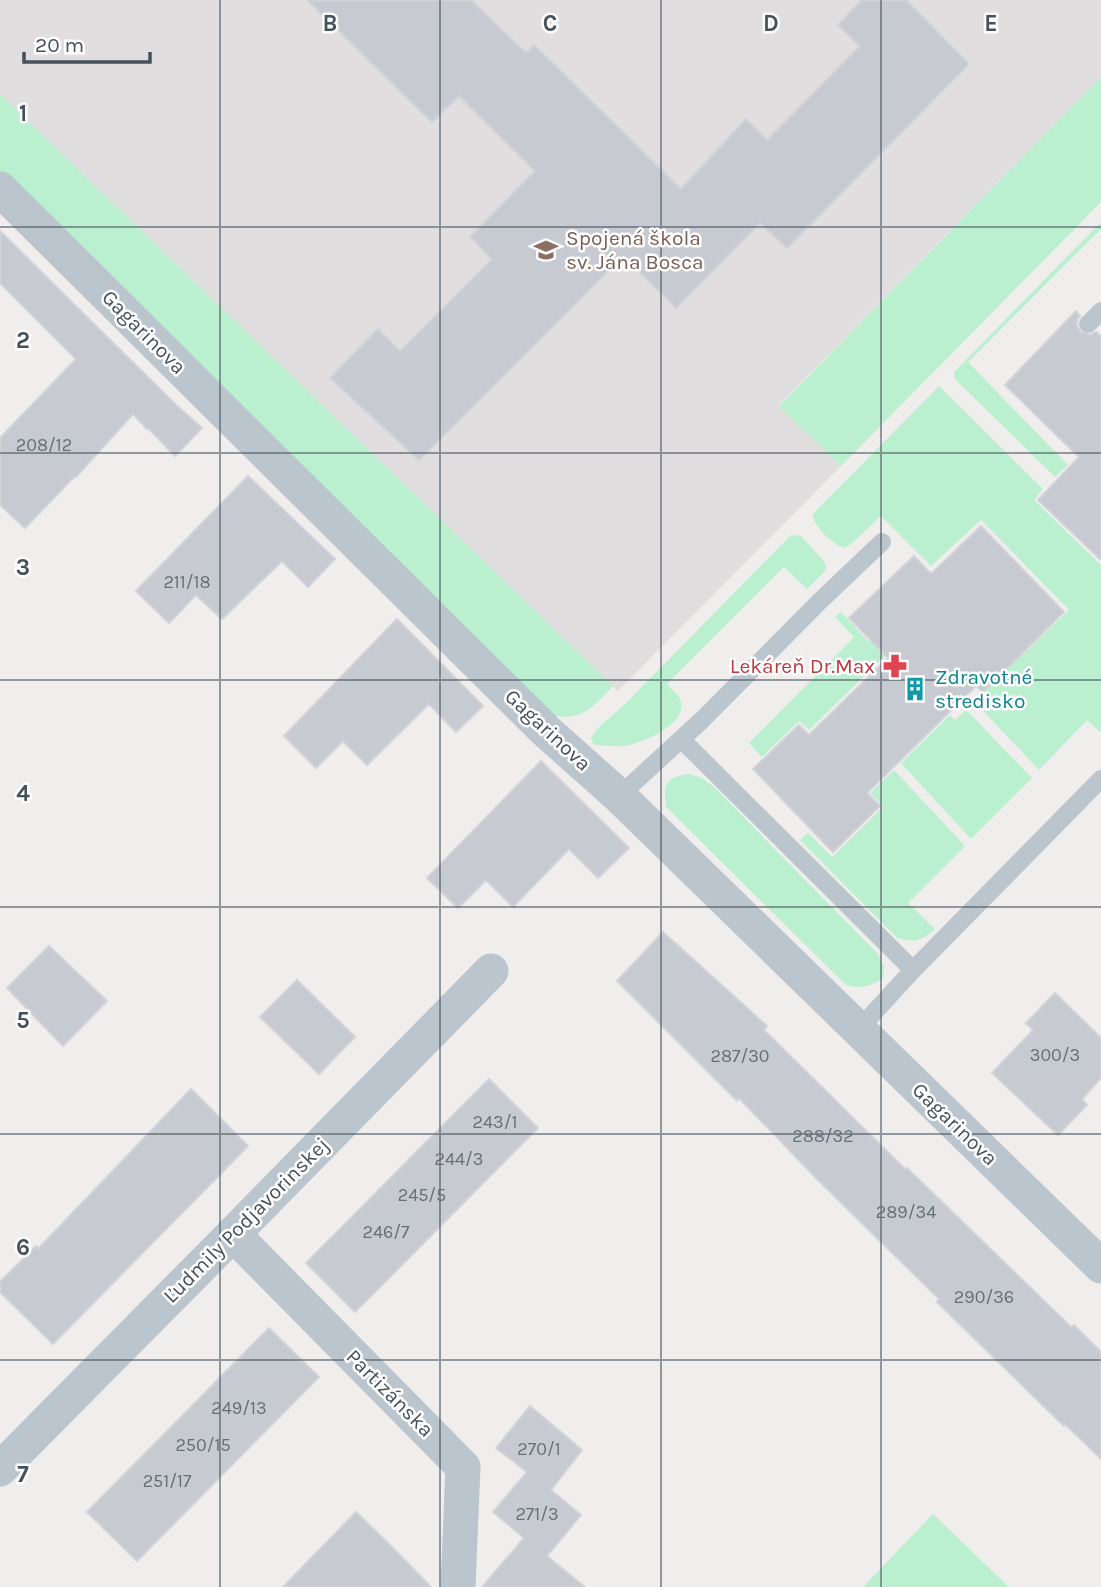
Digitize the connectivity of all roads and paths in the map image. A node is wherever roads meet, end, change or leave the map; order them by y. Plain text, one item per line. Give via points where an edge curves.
1 (0, 189) edge
2 (882, 542) dead end
3 (681, 739) junction
4 (1101, 779) edge
5 (619, 796) junction
6 (913, 970) junction
7 (491, 971) dead end
8 (858, 1030) junction
9 (233, 1234) junction
10 (1101, 1266) edge
11 (0, 1469) edge
12 (458, 1587) edge

1 - 5 street, Gagarinova via 546,731
2 - 3 lane
3 - 5 lane
3 - 6 lane
4 - 6 lane
5 - 8 street, Gagarinova
6 - 8 lane
7 - 9 street, Ľudmily Podjavorinskej
8 - 10 street, Gagarinova
9 - 11 street, Ľudmily Podjavorinskej
9 - 12 street, Partizánska via 463,1467

